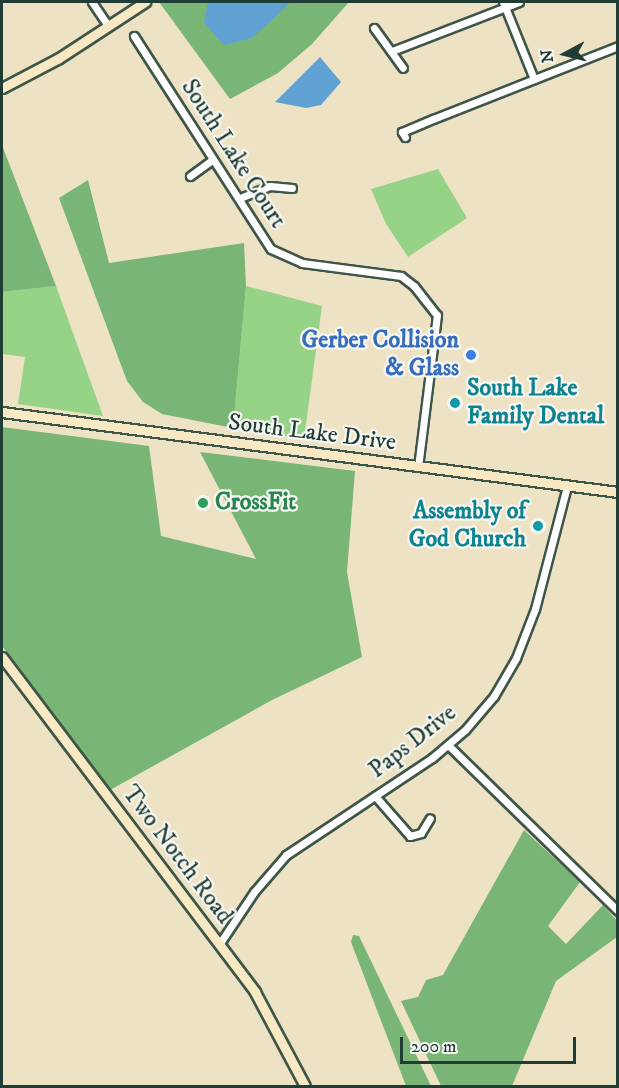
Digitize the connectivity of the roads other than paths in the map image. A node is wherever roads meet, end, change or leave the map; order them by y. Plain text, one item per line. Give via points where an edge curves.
1 (92, 2) edge
2 (145, 2) edge
3 (519, 2) edge
4 (504, 4) edge
5 (108, 26) junction
6 (374, 28) dead end
7 (134, 36) dead end
8 (618, 46) edge
9 (392, 51) junction
10 (403, 68) dead end
11 (534, 79) junction
12 (2, 88) edge
13 (405, 137) dead end
14 (212, 160) junction
15 (190, 176) dead end
16 (292, 189) dead end
17 (240, 198) junction
18 (2, 412) edge
19 (418, 466) junction
20 (567, 486) junction
21 (618, 492) edge
22 (2, 657) edge
23 (448, 745) junction
24 (375, 796) junction
25 (430, 818) dead end
26 (618, 911) edge
27 (220, 943) junction
28 (305, 1086) edge

1 - 5 street
2 - 5 street
3 - 4 street
4 - 9 street
4 - 11 street
5 - 12 street
6 - 9 street
7 - 14 street, South Lake Court
8 - 11 street
9 - 10 street
11 - 13 street via 402,132
14 - 15 street
14 - 17 street, South Lake Court
16 - 17 street via 270,186
17 - 19 street, South Lake Court via 271,249 302,263 401,276 437,315
18 - 19 street, South Lake Drive
19 - 20 street, South Lake Drive
20 - 21 street, South Lake Drive
20 - 23 street, Paps Drive via 535,609 516,658 494,696
22 - 27 street, Two Notch Road
23 - 24 street, Paps Drive
23 - 26 street
24 - 25 street via 410,836 421,833
24 - 27 street, Paps Drive via 286,855 258,886
27 - 28 street, Two Notch Road via 272,1020

